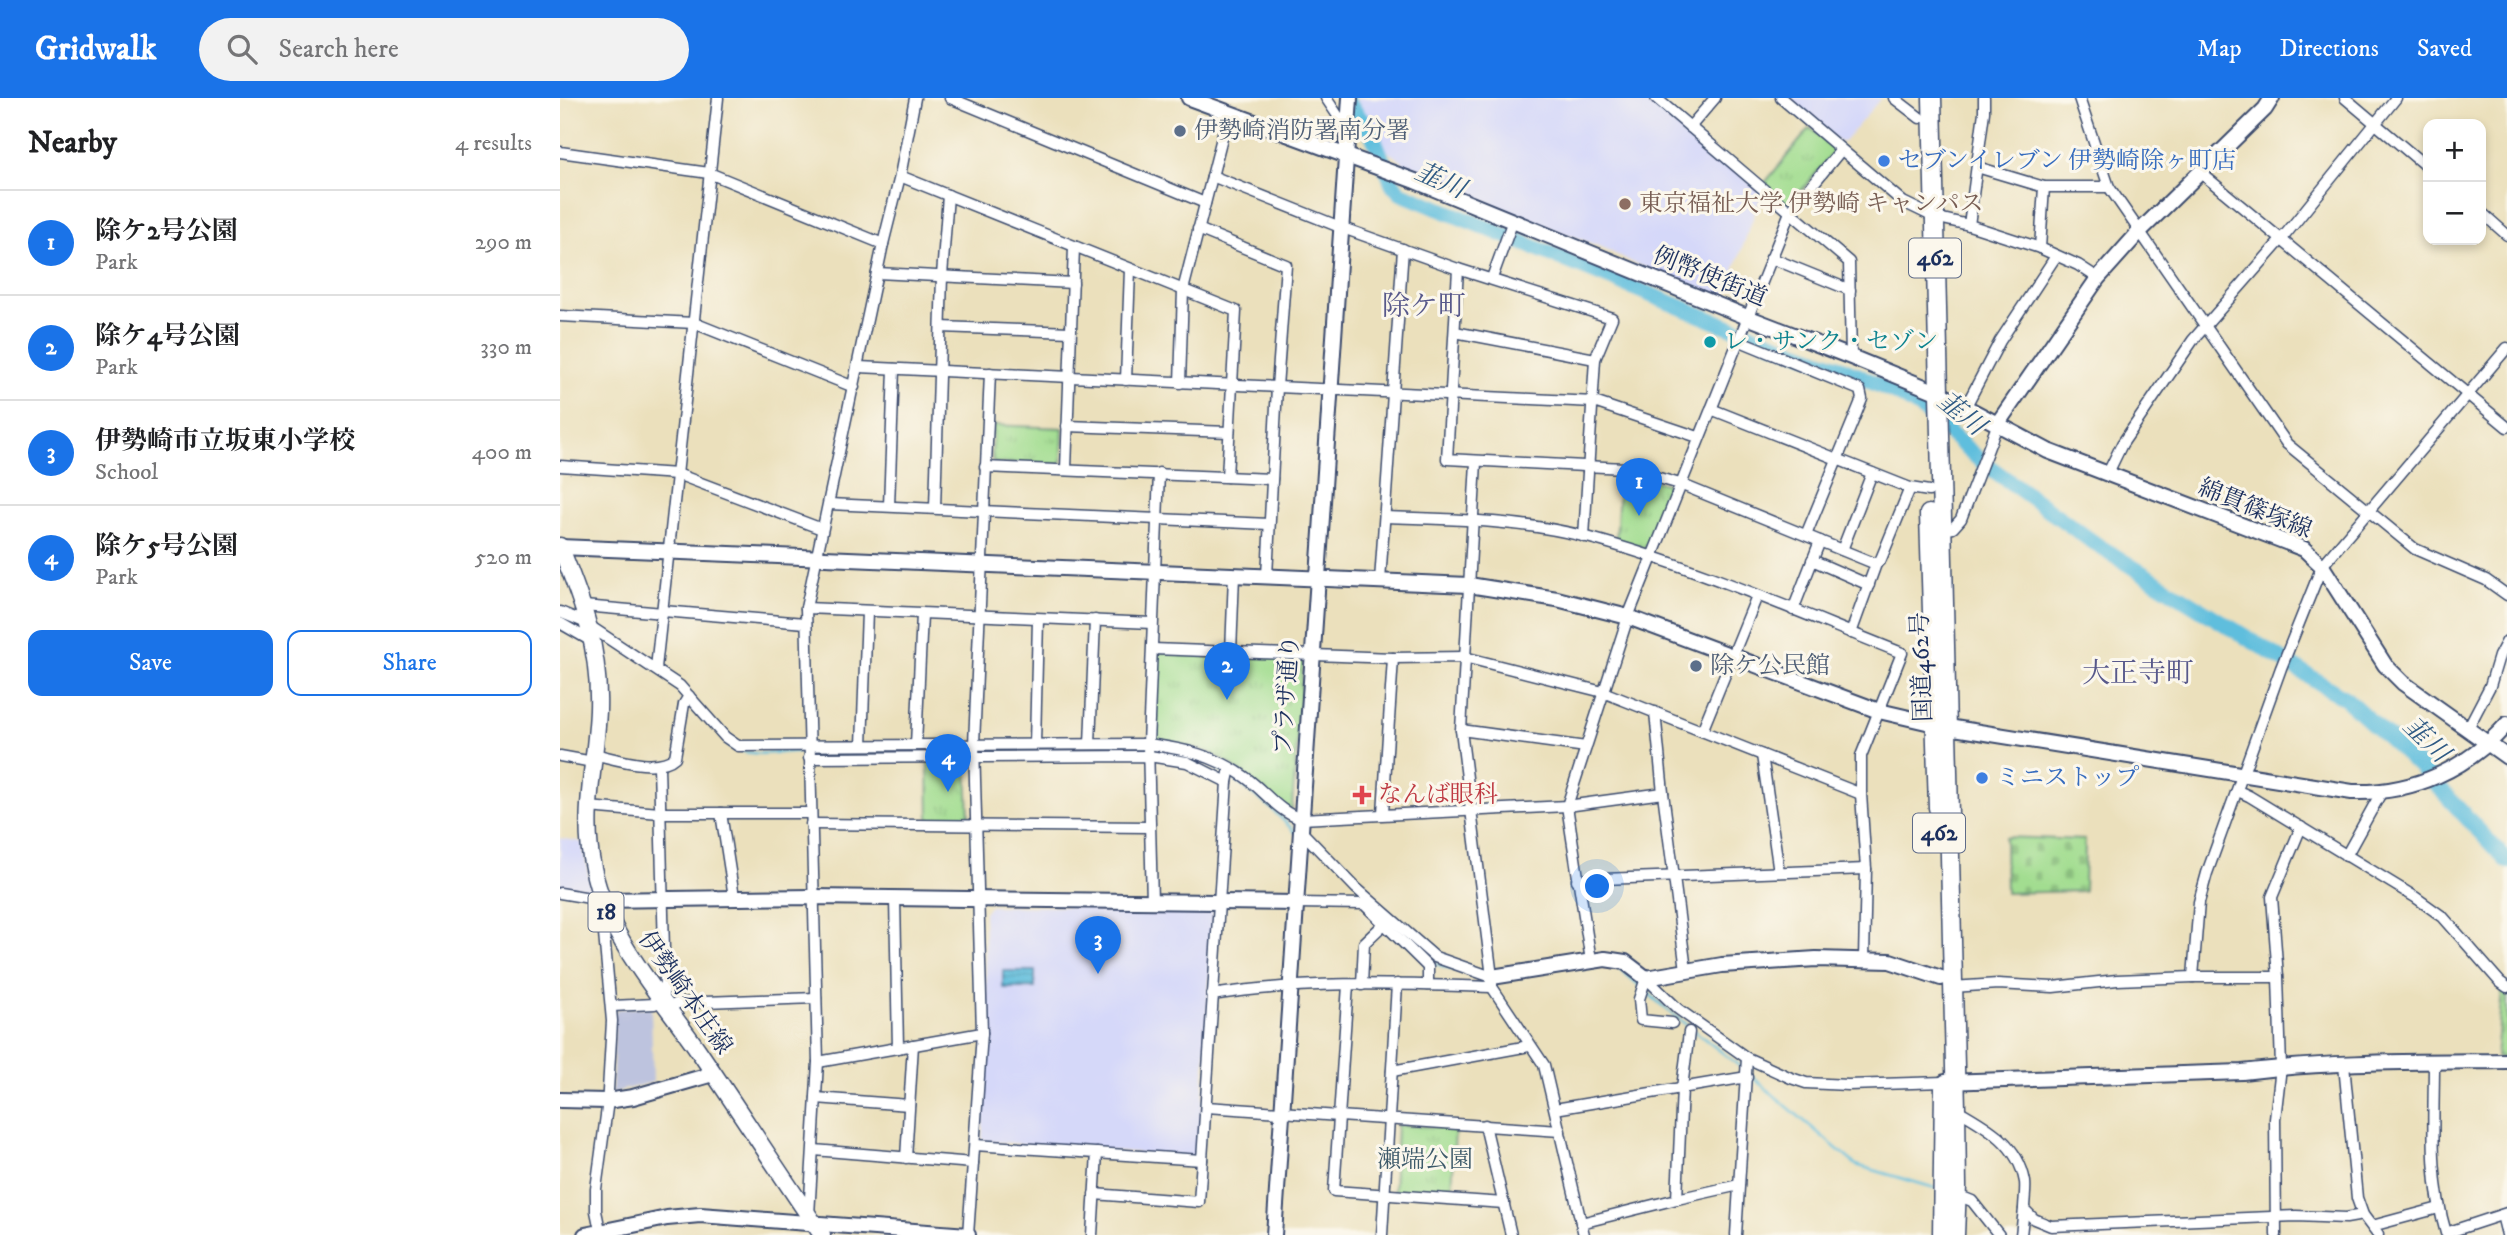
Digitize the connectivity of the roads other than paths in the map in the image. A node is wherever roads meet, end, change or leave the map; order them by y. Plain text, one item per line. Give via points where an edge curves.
1 (718, 98) edge
2 (915, 98) edge
3 (950, 98) edge
4 (1189, 98) edge
5 (1326, 98) edge
6 (1350, 98) edge
7 (1656, 98) edge
8 (1715, 98) edge
9 (1781, 98) edge
10 (1894, 98) edge
11 (1920, 98) edge
12 (1932, 98) edge
13 (1984, 98) edge
14 (2079, 98) edge
15 (2272, 98) edge
16 (2345, 98) edge
17 (2396, 98) edge
18 (1227, 114) junction
19 (1920, 118) junction
20 (2375, 122) junction
21 (1690, 127) junction
22 (1348, 131) junction
23 (1841, 150) junction
24 (560, 152) edge
25 (1346, 158) junction
26 (2423, 164) edge
27 (1977, 167) junction
28 (2200, 172) junction
29 (709, 173) junction
30 (900, 176) junction
31 (1212, 176) junction
32 (2044, 187) junction
33 (2109, 187) junction
34 (948, 195) junction
35 (1205, 204) junction
36 (1790, 212) junction
37 (1928, 214) junction
38 (2486, 216) edge
39 (1512, 223) junction
40 (1969, 225) junction
41 (1340, 227) junction
42 (1198, 229) junction
43 (2141, 230) junction
44 (2507, 235) edge
45 (2281, 240) junction
46 (883, 244) junction
47 (1074, 247) junction
48 (2040, 248) junction
49 (1402, 249) junction
50 (2056, 256) junction
51 (1770, 258) junction
52 (1130, 269) junction
53 (1458, 269) junction
54 (877, 273) junction
55 (942, 276) junction
56 (1492, 278) junction
57 (2098, 278) junction
58 (1073, 283) junction
59 (1183, 290) junction
60 (1850, 290) junction
61 (560, 316) edge
62 (1747, 317) junction
63 (694, 323) junction
64 (941, 327) junction
65 (2205, 327) junction
66 (1070, 331) junction
67 (1455, 332) junction
68 (1738, 340) junction
69 (2507, 348) edge
70 (1851, 356) junction
71 (1595, 359) junction
72 (859, 367) junction
73 (894, 369) junction
74 (940, 370) junction
75 (990, 373) junction
76 (1068, 377) junction
77 (1126, 380) junction
78 (1180, 383) junction
79 (1231, 384) junction
80 (854, 387) junction
81 (1277, 387) junction
82 (1330, 389) junction
83 (1394, 391) junction
84 (1934, 391) junction
85 (2469, 393) junction
86 (1451, 395) junction
87 (1594, 402) junction
88 (1966, 406) junction
89 (1711, 410) junction
90 (1934, 424) junction
91 (1998, 424) junction
92 (1067, 426) junction
93 (2507, 427) edge
94 (1229, 432) junction
95 (1698, 437) junction
96 (1836, 458) junction
97 (1476, 462) junction
98 (560, 466) edge
99 (1590, 466) junction
100 (985, 467) junction
101 (1066, 469) junction
102 (1159, 473) junction
103 (1872, 473) junction
104 (677, 474) junction
105 (2107, 475) junction
106 (1227, 477) junction
107 (1272, 479) junction
108 (1680, 484) junction
109 (1910, 488) junction
110 (1929, 491) junction
111 (829, 504) junction
112 (889, 506) junction
113 (935, 508) junction
114 (2370, 511) junction
115 (983, 512) junction
116 (1386, 517) junction
117 (1157, 519) junction
118 (1472, 520) junction
119 (1269, 524) junction
120 (822, 529) junction
121 (1942, 530) junction
122 (1806, 535) junction
123 (1584, 537) junction
124 (1820, 541) junction
125 (560, 547) edge
126 (1842, 550) junction
127 (668, 551) junction
128 (1651, 556) junction
129 (816, 557) junction
130 (1812, 560) junction
131 (982, 563) junction
132 (1876, 564) junction
133 (2322, 566) junction
134 (1154, 572) junction
135 (1234, 575) junction
136 (1267, 576) junction
137 (1319, 579) junction
138 (1380, 581) junction
139 (1469, 585) junction
140 (1869, 585) junction
141 (2507, 595) edge
142 (1757, 596) junction
143 (584, 606) junction
144 (806, 608) junction
145 (1793, 610) junction
146 (560, 612) edge
147 (663, 612) junction
148 (867, 612) junction
149 (922, 614) junction
150 (979, 615) junction
151 (1628, 617) junction
152 (1038, 618) junction
153 (1095, 621) junction
154 (560, 623) edge
155 (1152, 623) junction
156 (805, 624) junction
157 (1851, 633) junction
158 (592, 635) junction
159 (2507, 641) edge
160 (1153, 649) junction
161 (1231, 652) junction
162 (1312, 655) junction
163 (1732, 656) junction
164 (1464, 657) junction
165 (1393, 658) junction
166 (656, 668) junction
167 (1604, 692) junction
168 (689, 696) junction
169 (1879, 711) junction
170 (1656, 712) junction
171 (2507, 724) edge
172 (1941, 725) junction
173 (2468, 728) junction
174 (1461, 730) junction
175 (1702, 731) junction
176 (974, 744) junction
177 (1035, 744) junction
178 (1090, 744) junction
179 (1148, 744) junction
180 (2489, 744) junction
181 (809, 745) junction
182 (862, 745) junction
183 (916, 745) junction
184 (1586, 747) junction
185 (1762, 755) junction
186 (560, 756) edge
187 (1149, 756) junction
188 (974, 757) junction
189 (2507, 757) edge
190 (594, 758) junction
191 (808, 758) junction
192 (659, 766) junction
193 (1230, 768) junction
194 (2244, 775) junction
195 (1227, 782) junction
196 (2238, 791) junction
197 (2382, 791) junction
198 (1663, 793) junction
199 (1861, 794) junction
200 (1567, 806) junction
201 (588, 807) junction
202 (1470, 809) junction
203 (660, 813) junction
204 (721, 813) junction
205 (810, 813) junction
206 (1383, 813) junction
207 (811, 824) junction
208 (1301, 825) junction
209 (976, 826) junction
210 (1149, 827) junction
211 (2301, 827) junction
212 (2346, 856) junction
213 (1866, 869) junction
214 (1779, 872) junction
215 (1674, 877) junction
216 (1577, 880) junction
217 (560, 893) edge
218 (734, 897) junction
219 (813, 897) junction
220 (663, 899) junction
221 (895, 900) junction
222 (978, 900) junction
223 (1152, 902) junction
224 (1218, 903) junction
225 (1296, 903) junction
226 (604, 905) junction
227 (1384, 924) junction
228 (1864, 959) junction
229 (1591, 961) junction
230 (1686, 970) junction
231 (2193, 977) junction
232 (2278, 977) junction
233 (1646, 978) junction
234 (1492, 982) junction
235 (1947, 982) junction
236 (1397, 984) junction
237 (1348, 985) junction
238 (1362, 985) junction
239 (1428, 985) junction
240 (1291, 986) junction
241 (2507, 986) edge
242 (1212, 995) junction
243 (816, 998) junction
244 (665, 1003) junction
245 (612, 1006) junction
246 (1672, 1023) dead end
247 (1689, 1032) dead end
248 (982, 1033) junction
249 (913, 1045) junction
250 (1529, 1046) junction
251 (898, 1048) junction
252 (1747, 1058) junction
253 (2507, 1061) edge
254 (818, 1062) junction
255 (2434, 1062) junction
256 (2344, 1065) junction
257 (2281, 1067) junction
258 (1392, 1070) junction
259 (713, 1073) junction
260 (1747, 1077) junction
261 (1949, 1082) junction
262 (1682, 1088) junction
263 (816, 1098) junction
264 (560, 1100) edge
265 (607, 1101) junction
266 (909, 1105) junction
267 (1206, 1107) junction
268 (1555, 1109) junction
269 (1956, 1110) junction
270 (1282, 1112) junction
271 (1339, 1116) junction
272 (1389, 1120) junction
273 (1485, 1125) junction
274 (1560, 1131) junction
275 (975, 1145) junction
276 (814, 1150) junction
277 (1097, 1153) junction
278 (906, 1158) junction
279 (1202, 1160) junction
280 (973, 1163) junction
281 (1740, 1185) junction
282 (1094, 1195) junction
283 (1957, 1195) junction
284 (1384, 1196) junction
285 (1677, 1199) junction
286 (1504, 1203) junction
287 (2439, 1208) junction
288 (2024, 1209) junction
289 (2363, 1214) junction
290 (2505, 1214) edge
291 (2276, 1218) junction
292 (1581, 1223) junction
293 (815, 1224) edge
294 (2375, 1231) edge
295 (600, 1233) edge
296 (585, 1235) edge
297 (968, 1235) edge
298 (1092, 1235) edge
299 (1274, 1235) edge
300 (1382, 1235) edge
301 (1511, 1235) edge
302 (1584, 1235) edge
303 (1736, 1235) edge
304 (1942, 1235) edge
305 (1955, 1235) edge
306 (1999, 1235) edge
307 (2021, 1235) edge
308 (2276, 1235) edge
309 (2507, 1235) edge

1 - 29 street
2 - 30 street
3 - 35 street
4 - 18 street
5 - 22 street
6 - 22 street, プラザ通り
7 - 21 street
8 - 21 street
9 - 23 street
10 - 19 street
11 - 19 highway, 国道462号 / 462
12 - 37 highway, 国道462号 / 462
13 - 27 street
14 - 33 street
15 - 28 street
16 - 20 street
17 - 20 street
18 - 25 street
18 - 31 street
19 - 37 highway, 国道462号 / 462
20 - 26 street
20 - 45 street
21 - 36 street
22 - 25 street, プラザ通り
23 - 36 street
23 - 37 street via 1903,202
24 - 29 street
25 - 39 street, 例幣使街道
25 - 41 street, プラザ通り
27 - 32 street
27 - 40 street
28 - 43 street
28 - 45 street
29 - 46 street
29 - 63 street
30 - 34 street
30 - 46 street
31 - 35 street
31 - 41 street
32 - 33 street
32 - 48 street
33 - 43 street
34 - 47 street
34 - 55 street
35 - 42 street
36 - 51 street
36 - 60 street via 1849,262
37 - 40 street
37 - 84 highway, 国道462号 / 462
38 - 44 street
39 - 56 street
39 - 62 street, 例幣使街道
40 - 48 street
41 - 49 street
41 - 82 street, プラザ通り
42 - 59 street
42 - 81 street via 1286,265
43 - 57 street
43 - 65 street
45 - 65 street
45 - 85 street
46 - 54 street
47 - 52 street
47 - 58 street
48 - 50 street
49 - 53 street
49 - 83 street
50 - 57 street
50 - 88 street via 2000,341
51 - 60 street
51 - 62 street
52 - 59 street
52 - 77 street
53 - 56 street
53 - 67 street
54 - 55 street
54 - 72 street
55 - 58 street
55 - 64 street
56 - 71 street via 1612,318
57 - 91 street
58 - 66 street
59 - 78 street
59 - 79 street via 1236,311
60 - 70 street
61 - 63 street
62 - 68 street
62 - 70 street, 例幣使街道
63 - 80 street
63 - 104 street
64 - 66 street
64 - 74 street
65 - 105 street via 2122,444
65 - 114 street via 2287,444
66 - 76 street
67 - 71 street
67 - 86 street
68 - 89 street
68 - 96 street via 1860,390 1861,399
69 - 85 street
70 - 84 street, 例幣使街道
71 - 87 street
72 - 73 street
72 - 80 street
73 - 74 street
73 - 112 street
74 - 75 street
74 - 113 street
75 - 76 street
75 - 100 street
76 - 77 street
76 - 92 street
77 - 78 street
78 - 79 street
79 - 81 street
79 - 94 street
80 - 111 street
81 - 82 street
81 - 107 street
82 - 83 street
82 - 137 street, プラザ通り
83 - 86 street
83 - 116 street
84 - 88 street, 例幣使街道
84 - 90 highway, 国道462号 / 462
85 - 93 street
85 - 114 street
86 - 87 street
86 - 97 street via 1447,459
87 - 95 street
87 - 99 street
88 - 91 street, 例幣使街道
89 - 95 street
89 - 96 street
90 - 110 highway, 国道462号 / 462
90 - 121 highway, 国道462号 / 462
91 - 105 street, 綿貫篠塚線
91 - 121 street via 1961,519 1953,528
92 - 94 street
92 - 101 street
94 - 106 street
95 - 108 street
96 - 103 street
96 - 122 street
97 - 99 street
97 - 118 street
98 - 104 street
99 - 108 street via 1624,468
99 - 123 street
100 - 101 street
100 - 115 street
101 - 102 street
102 - 106 street
102 - 117 street
103 - 109 street
103 - 126 street
104 - 120 street
104 - 127 street
105 - 133 street, 綿貫篠塚線 via 2304,549
106 - 107 street
107 - 119 street
108 - 122 street
108 - 128 street
109 - 110 street
109 - 132 street
110 - 172 highway, 国道462号 / 462
111 - 112 street
111 - 120 street
112 - 113 street
113 - 115 street
114 - 133 street
114 - 141 street via 2415,549 2486,580
115 - 117 street
115 - 131 street
116 - 118 street
116 - 138 street
117 - 119 street
117 - 134 street
118 - 123 street
118 - 139 street
119 - 136 street
120 - 129 street
121 - 172 highway, 国道462号 / 462
122 - 124 street
123 - 128 street
124 - 126 street
124 - 130 street
125 - 127 street
125 - 143 main road, 伊勢崎本庄線 / 18
126 - 132 street
127 - 129 street
127 - 147 street
128 - 142 street
128 - 151 street
129 - 131 street
129 - 144 street
130 - 140 street
130 - 145 street
131 - 134 street
131 - 150 street
132 - 140 street
133 - 173 street, 綿貫篠塚線 via 2385,665
133 - 194 street
134 - 135 street
134 - 155 street
135 - 136 street
135 - 161 street
136 - 137 street
137 - 138 street
137 - 162 street, プラザ通り
138 - 139 street
139 - 151 street via 1557,599
139 - 164 street
140 - 157 street
142 - 145 street
142 - 163 street
143 - 147 street
143 - 158 main road, 伊勢崎本庄線 / 18
144 - 148 street
144 - 156 street
145 - 157 street
146 - 158 street via 582,621
147 - 156 street
147 - 166 street
148 - 149 street
148 - 182 street
149 - 150 street
149 - 183 street
150 - 152 street
150 - 176 street
151 - 163 street
151 - 167 street
152 - 153 street
152 - 177 street
153 - 155 street
153 - 178 street
154 - 158 street
155 - 160 street
156 - 181 street
157 - 169 street via 1902,653
158 - 166 street
158 - 190 main road, 伊勢崎本庄線 / 18 via 599,690
159 - 173 street
160 - 161 street
160 - 179 street
161 - 162 street
162 - 165 street
162 - 208 street, プラザ通り
163 - 169 street
163 - 175 street
164 - 165 street
164 - 167 street
164 - 174 street
165 - 206 street
166 - 168 street
167 - 170 street
167 - 184 street
168 - 181 street via 738,746
168 - 192 street via 675,757
169 - 172 street
169 - 199 street via 1861,756
170 - 175 street
170 - 198 street
171 - 180 street
172 - 194 street
172 - 235 highway, 国道462号 / 462
173 - 180 street, 綿貫篠塚線
174 - 184 street
174 - 202 street
175 - 185 street
176 - 177 street
176 - 183 street
176 - 188 street
177 - 178 street
178 - 179 street
179 - 187 street
179 - 193 street via 1207,755
180 - 189 street, 綿貫篠塚線
180 - 197 street via 2440,775
181 - 182 street
181 - 191 street
182 - 183 street
184 - 200 street
185 - 199 street
185 - 214 street
186 - 190 street
187 - 188 street
187 - 195 street via 1187,762
187 - 210 street
188 - 191 street
188 - 209 street
190 - 192 street
190 - 201 main road, 伊勢崎本庄線 / 18
191 - 205 street
192 - 203 street
193 - 195 street
193 - 208 street
194 - 196 street
194 - 197 street via 2330,790
195 - 224 street
196 - 211 street
196 - 231 street via 2199,902
197 - 212 street
198 - 200 street
198 - 215 street
199 - 213 street
200 - 202 street
200 - 216 street
201 - 203 street
201 - 226 main road, 伊勢崎本庄線 / 18 via 592,865
202 - 206 street
202 - 234 street
203 - 204 street
203 - 220 street
204 - 205 street
204 - 218 street
205 - 207 street
206 - 208 street
207 - 209 street
207 - 219 street
208 - 225 street, プラザ通り
208 - 234 street via 1356,888 1435,957
209 - 210 street
209 - 222 street
210 - 223 street
211 - 212 street
211 - 232 street via 2272,897
212 - 241 street via 2443,917
213 - 214 street
213 - 228 street
214 - 215 street
215 - 216 street
215 - 230 street
216 - 229 street
217 - 226 street
218 - 219 street
218 - 220 street
219 - 221 street
219 - 243 street
220 - 226 street
220 - 244 street
221 - 222 street
221 - 251 street
222 - 223 street
222 - 248 street
223 - 224 street
224 - 225 street
224 - 242 street
225 - 227 street via 1364,904
225 - 240 street, プラザ通り
226 - 244 main road, 伊勢崎本庄線 / 18 via 619,939
226 - 245 street
227 - 238 street via 1364,943
227 - 239 street via 1428,967
228 - 230 street
228 - 235 street via 1890,961
229 - 233 street via 1625,962
229 - 234 street
230 - 233 street
231 - 232 street
231 - 235 street via 2053,987
232 - 257 street
233 - 246 street via 1639,999 1641,1020
233 - 252 street via 1678,1009
234 - 239 street
234 - 250 street
235 - 261 highway, 国道462号 / 462
236 - 238 street
236 - 239 street
236 - 258 street
237 - 238 street
237 - 240 street
237 - 271 street
240 - 242 street
240 - 270 street, プラザ通り
242 - 267 street
243 - 244 street
243 - 254 street
244 - 245 street
244 - 259 main road, 伊勢崎本庄線 / 18
245 - 265 street
247 - 262 street
248 - 249 street
248 - 275 street
249 - 251 street
249 - 266 street
250 - 258 street
250 - 268 street via 1544,1065
251 - 254 street
252 - 260 street
252 - 261 street via 1806,1083
253 - 255 street
254 - 263 street
255 - 256 street
255 - 287 street via 2433,1155
256 - 257 street
256 - 289 street via 2357,1198
257 - 261 street
257 - 291 street
258 - 272 street
259 - 265 street
259 - 293 main road, 伊勢崎本庄線 / 18
260 - 262 street
260 - 281 street
261 - 269 highway, 国道462号 / 462
261 - 304 highway, 国道462号 / 462
262 - 268 street
262 - 285 street
263 - 266 street
263 - 276 street
264 - 265 street
265 - 295 street via 596,1189
266 - 278 street
267 - 270 street
267 - 279 street
268 - 274 street
269 - 283 highway, 国道462号 / 462
269 - 288 street via 1993,1131 2010,1147 2025,1182
270 - 271 street
270 - 299 street, プラザ通り
271 - 272 street
271 - 284 street via 1334,1191
272 - 273 street
272 - 284 street
273 - 274 street
273 - 286 street
274 - 292 street
275 - 277 street
275 - 280 street
276 - 278 street
276 - 293 street
277 - 279 street
277 - 282 street
278 - 280 street
279 - 282 street via 1199,1202
280 - 297 street
281 - 285 street
281 - 303 street
282 - 298 street
283 - 305 highway, 国道462号 / 462
283 - 306 street via 1972,1200
284 - 286 street
284 - 300 street
285 - 292 street
286 - 301 street
287 - 290 street via 2446,1233
287 - 294 street
288 - 291 street via 2051,1226
288 - 307 street
289 - 291 street
289 - 294 street
290 - 309 street
291 - 308 street
292 - 302 street
293 - 295 street via 700,1215
293 - 297 street
295 - 296 street

